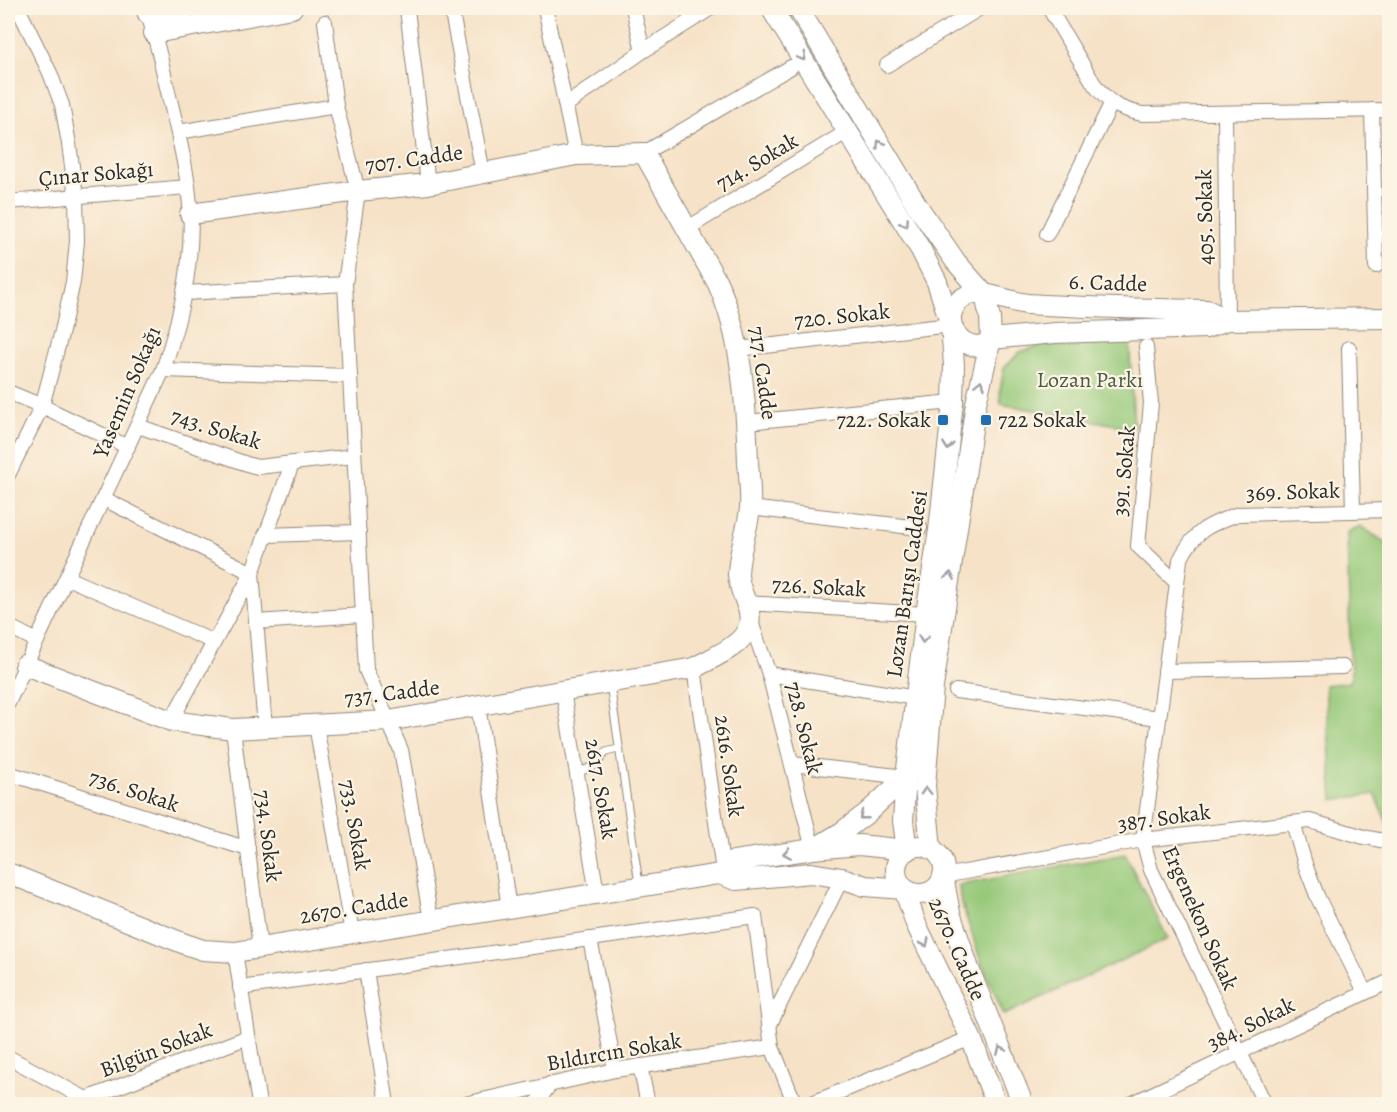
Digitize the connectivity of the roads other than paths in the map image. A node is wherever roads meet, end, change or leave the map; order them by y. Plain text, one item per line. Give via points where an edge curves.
1 (12, 8) edge
2 (18, 8) edge
3 (186, 8) edge
4 (292, 8) edge
5 (451, 8) edge
6 (545, 8) edge
7 (633, 8) edge
8 (711, 8) edge
9 (771, 8) edge
10 (798, 8) edge
11 (980, 8) edge
12 (1049, 8) edge
13 (407, 9) edge
14 (8, 10) edge
15 (148, 18) edge
16 (325, 22) dead end
17 (643, 51) junction
18 (887, 65) dead end
19 (791, 67) dead end
20 (1111, 104) junction
21 (566, 105) junction
22 (336, 106) junction
23 (1372, 110) junction
24 (1389, 110) edge
25 (1225, 113) junction
26 (848, 131) junction
27 (178, 132) junction
28 (644, 153) junction
29 (576, 154) junction
30 (483, 173) junction
31 (429, 184) junction
32 (188, 187) junction
33 (358, 191) junction
34 (76, 196) junction
35 (8, 202) edge
36 (190, 214) junction
37 (688, 228) junction
38 (1047, 234) dead end
39 (1376, 266) dead end
40 (345, 284) junction
41 (185, 293) junction
42 (985, 295) junction
43 (1389, 318) edge
44 (1227, 320) junction
45 (951, 325) junction
46 (991, 339) junction
47 (1146, 347) dead end
48 (1349, 348) dead end
49 (738, 349) junction
50 (163, 370) junction
51 (350, 376) junction
52 (8, 392) edge
53 (953, 402) junction
54 (42, 406) junction
55 (747, 422) junction
56 (138, 426) junction
57 (128, 447) junction
58 (354, 456) junction
59 (292, 464) junction
60 (8, 475) edge
61 (104, 498) junction
62 (750, 508) junction
63 (1389, 510) edge
64 (1353, 511) junction
65 (920, 528) dead end
66 (358, 532) junction
67 (266, 535) junction
68 (1180, 560) joint
69 (252, 573) junction
70 (67, 578) junction
71 (1177, 584) junction
72 (748, 611) junction
73 (926, 614) junction
74 (363, 615) junction
75 (256, 622) junction
76 (8, 627) edge
77 (37, 641) junction
78 (214, 642) junction
79 (26, 665) junction
80 (1343, 667) dead end
81 (694, 668) junction
82 (1165, 671) junction
83 (770, 674) junction
84 (609, 683) junction
85 (563, 691) junction
86 (956, 692) dead end
87 (916, 698) junction
88 (8, 703) edge
89 (478, 705) junction
90 (1159, 718) junction
91 (171, 721) junction
92 (388, 721) junction
93 (316, 725) junction
94 (265, 727) junction
95 (233, 729) junction
96 (618, 749) junction
97 (792, 764) junction
98 (8, 773) edge
99 (577, 773) junction
100 (906, 777) junction
101 (1293, 823) junction
102 (1143, 840) junction
103 (1389, 842) edge
104 (248, 849) junction
105 (813, 849) junction
106 (931, 849) junction
107 (907, 850) junction
108 (721, 872) junction
109 (8, 873) edge
110 (943, 876) junction
111 (842, 878) junction
112 (640, 886) junction
113 (904, 889) junction
114 (597, 893) junction
115 (509, 908) junction
116 (431, 920) junction
117 (352, 933) junction
118 (590, 939) junction
119 (260, 948) junction
120 (235, 952) junction
121 (366, 970) junction
122 (1389, 981) edge
123 (240, 988) junction
124 (1365, 992) junction
125 (769, 1026) junction
126 (248, 1037) junction
127 (971, 1038) junction
128 (772, 1047) junction
129 (1240, 1052) junction
130 (8, 1057) edge
131 (640, 1066) junction
132 (615, 1070) junction
133 (550, 1084) junction
134 (85, 1103) edge
135 (259, 1104) edge
136 (387, 1104) edge
137 (465, 1104) edge
138 (536, 1104) edge
139 (648, 1104) edge
140 (795, 1104) edge
141 (810, 1104) edge
142 (996, 1104) edge
143 (1023, 1104) edge
144 (1131, 1104) edge
145 (1265, 1104) edge

1 - 14 street
2 - 34 street via 62,105
3 - 15 main road
4 - 15 main road
5 - 30 street
6 - 21 street
7 - 17 street
8 - 17 street
9 -> 26 main road, Lozan Barışı Caddesi
42 -> 10 main road via 956,262 918,207
11 - 18 street
12 - 20 street via 1094,84
13 - 31 street
15 - 27 street, Yasemin Sokağı
16 - 22 street
17 - 21 street
19 - 28 street
20 - 25 street via 1142,114
20 - 38 street
21 - 29 street
22 - 27 street
22 - 33 street
23 - 24 street
23 - 25 street
23 - 39 street
25 - 44 street, 405. Sokak
26 - 37 street, 714. Sokak
26 -> 45 main road, Lozan Barışı Caddesi via 921,250
27 - 32 street, Yasemin Sokağı
28 - 29 main road, 707. Cadde
28 - 37 main road, 717. Cadde
29 - 30 main road, 707. Cadde
30 - 31 main road, 707. Cadde
31 - 33 main road, 707. Cadde
32 - 34 street, Çınar Sokağı
32 - 36 street, Yasemin Sokağı
33 - 36 main road, 707. Cadde
33 - 40 street
34 - 35 street, Çınar Sokağı
34 - 54 street via 73,282
36 - 41 street, Yasemin Sokağı
37 - 49 main road, 717. Cadde via 725,298
40 - 41 street
40 - 51 street
41 - 50 street, Yasemin Sokağı
42 - 44 main road, 6. Cadde via 1064,306 1208,310
42 - 45 main road, Lozan Barışı Caddesi via 970,294 957,303
42 - 46 main road, Lozan Barışı Caddesi
43 - 44 main road, 6. Cadde
44 - 46 main road, 6. Cadde via 1206,328
45 - 46 main road, Lozan Barışı Caddesi via 965,343 981,345
45 - 49 street, 720. Sokak
45 - 53 main road, Lozan Barışı Caddesi
106 -> 46 main road, Lozan Barışı Caddesi via 925,786 933,687 976,403
47 - 71 street, 391. Sokak via 1151,403 1138,546
48 - 64 street
49 - 55 main road, 717. Cadde
50 - 51 street
50 - 56 street, Yasemin Sokağı
51 - 58 street
52 - 54 street
53 - 55 street
53 -> 73 main road, Lozan Barışı Caddesi
54 - 57 street
54 - 60 street
55 - 62 main road, 717. Cadde
56 - 57 street, Yasemin Sokağı
56 - 59 street, 743. Sokak via 258,467
57 - 61 street, Yasemin Sokağı
58 - 59 street, 743. Sokak
58 - 66 street
59 - 67 street
61 - 69 street
61 - 70 street, Yasemin Sokağı
62 - 65 street
62 - 72 main road, 717. Cadde via 738,575
63 - 64 street, 369. Sokak
64 - 68 street, 369. Sokak via 1238,514 1201,530
66 - 67 street
66 - 74 street
67 - 69 street
68 - 71 street, Ergenekon Sokak
69 - 75 street
69 - 78 street
70 - 77 street, Yasemin Sokağı
70 - 78 street
71 - 82 street, Ergenekon Sokak
72 - 73 street, 726. Sokak
72 - 81 main road, 737. Cadde via 748,628 742,639
72 - 83 street, 728. Sokak
73 -> 87 main road, Lozan Barışı Caddesi
74 - 75 street
74 - 92 street via 366,670
75 - 94 street
76 - 77 street
77 - 79 street, Yasemin Sokağı
78 - 91 street
79 - 88 street, Yasemin Sokağı
79 - 91 main road, 737. Cadde
80 - 82 street
81 - 84 main road, 737. Cadde
81 - 108 street, 2616. Sokak
82 - 90 street, Ergenekon Sokak
83 - 87 street
83 - 97 street, 728. Sokak
84 - 85 main road, 737. Cadde
84 - 96 lane
85 - 89 main road, 737. Cadde
85 - 99 street, 2617. Sokak
86 - 90 street
87 - 100 main road, Lozan Barışı Caddesi
89 - 92 main road, 737. Cadde
89 - 115 street
90 - 102 street, Ergenekon Sokak
91 - 95 main road, 737. Cadde
92 - 93 main road, 737. Cadde
92 - 116 street via 401,750
93 - 94 main road, 737. Cadde
93 - 117 street, 733. Sokak
94 - 95 main road, 737. Cadde
95 - 104 street, 734. Sokak
96 - 99 lane via 606,752 594,766
96 - 112 lane
97 - 100 street
97 - 105 street, 728. Sokak
98 - 104 street, 736. Sokak
99 - 114 street, 2617. Sokak
100 -> 105 main road via 867,813
100 - 107 main road, Lozan Barışı Caddesi via 903,821
101 - 102 street, 387. Sokak
101 - 103 street, 387. Sokak via 1310,821
101 - 124 street via 1318,898
102 - 110 street, 387. Sokak
102 - 129 street, Ergenekon Sokak via 1151,870
104 - 119 street, 734. Sokak
105 - 107 main road, 2670. Cadde via 859,845
105 -> 108 main road, 2670. Cadde via 735,861
106 - 107 main road
106 - 110 main road via 943,864
107 - 113 main road via 896,869
108 - 111 main road, 2670. Cadde via 736,880 811,873
108 - 112 main road, 2670. Cadde
109 - 120 main road, 2670. Cadde via 185,944 203,950
110 - 113 main road via 939,885 926,893
143 -> 110 main road, 2670. Cadde via 969,969 950,913
111 - 113 main road, 2670. Cadde via 865,886
111 - 125 street
112 - 114 main road, 2670. Cadde
113 -> 127 main road, 2670. Cadde via 916,924
114 - 115 main road, 2670. Cadde
115 - 116 main road, 2670. Cadde
116 - 117 main road, 2670. Cadde
117 - 119 main road, 2670. Cadde
118 - 121 street
118 - 125 street via 755,916
118 - 132 street
119 - 120 main road, 2670. Cadde
120 - 123 street
121 - 123 street
121 - 136 street
122 - 124 street, 384. Sokak
123 - 126 street
124 - 129 street, 384. Sokak
125 - 128 street
126 - 134 street, Bilgün Sokak
126 - 135 street
127 - 141 street
127 - 142 main road, 2670. Cadde
128 - 131 street, Bıldırcın Sokak
128 - 140 street
129 - 144 street, 384. Sokak
129 - 145 street, Ergenekon Sokak
130 - 134 street
131 - 132 street, Bıldırcın Sokak
131 - 139 street
132 - 133 street, Bıldırcın Sokak
133 - 137 street, Bıldırcın Sokak
133 - 138 street

